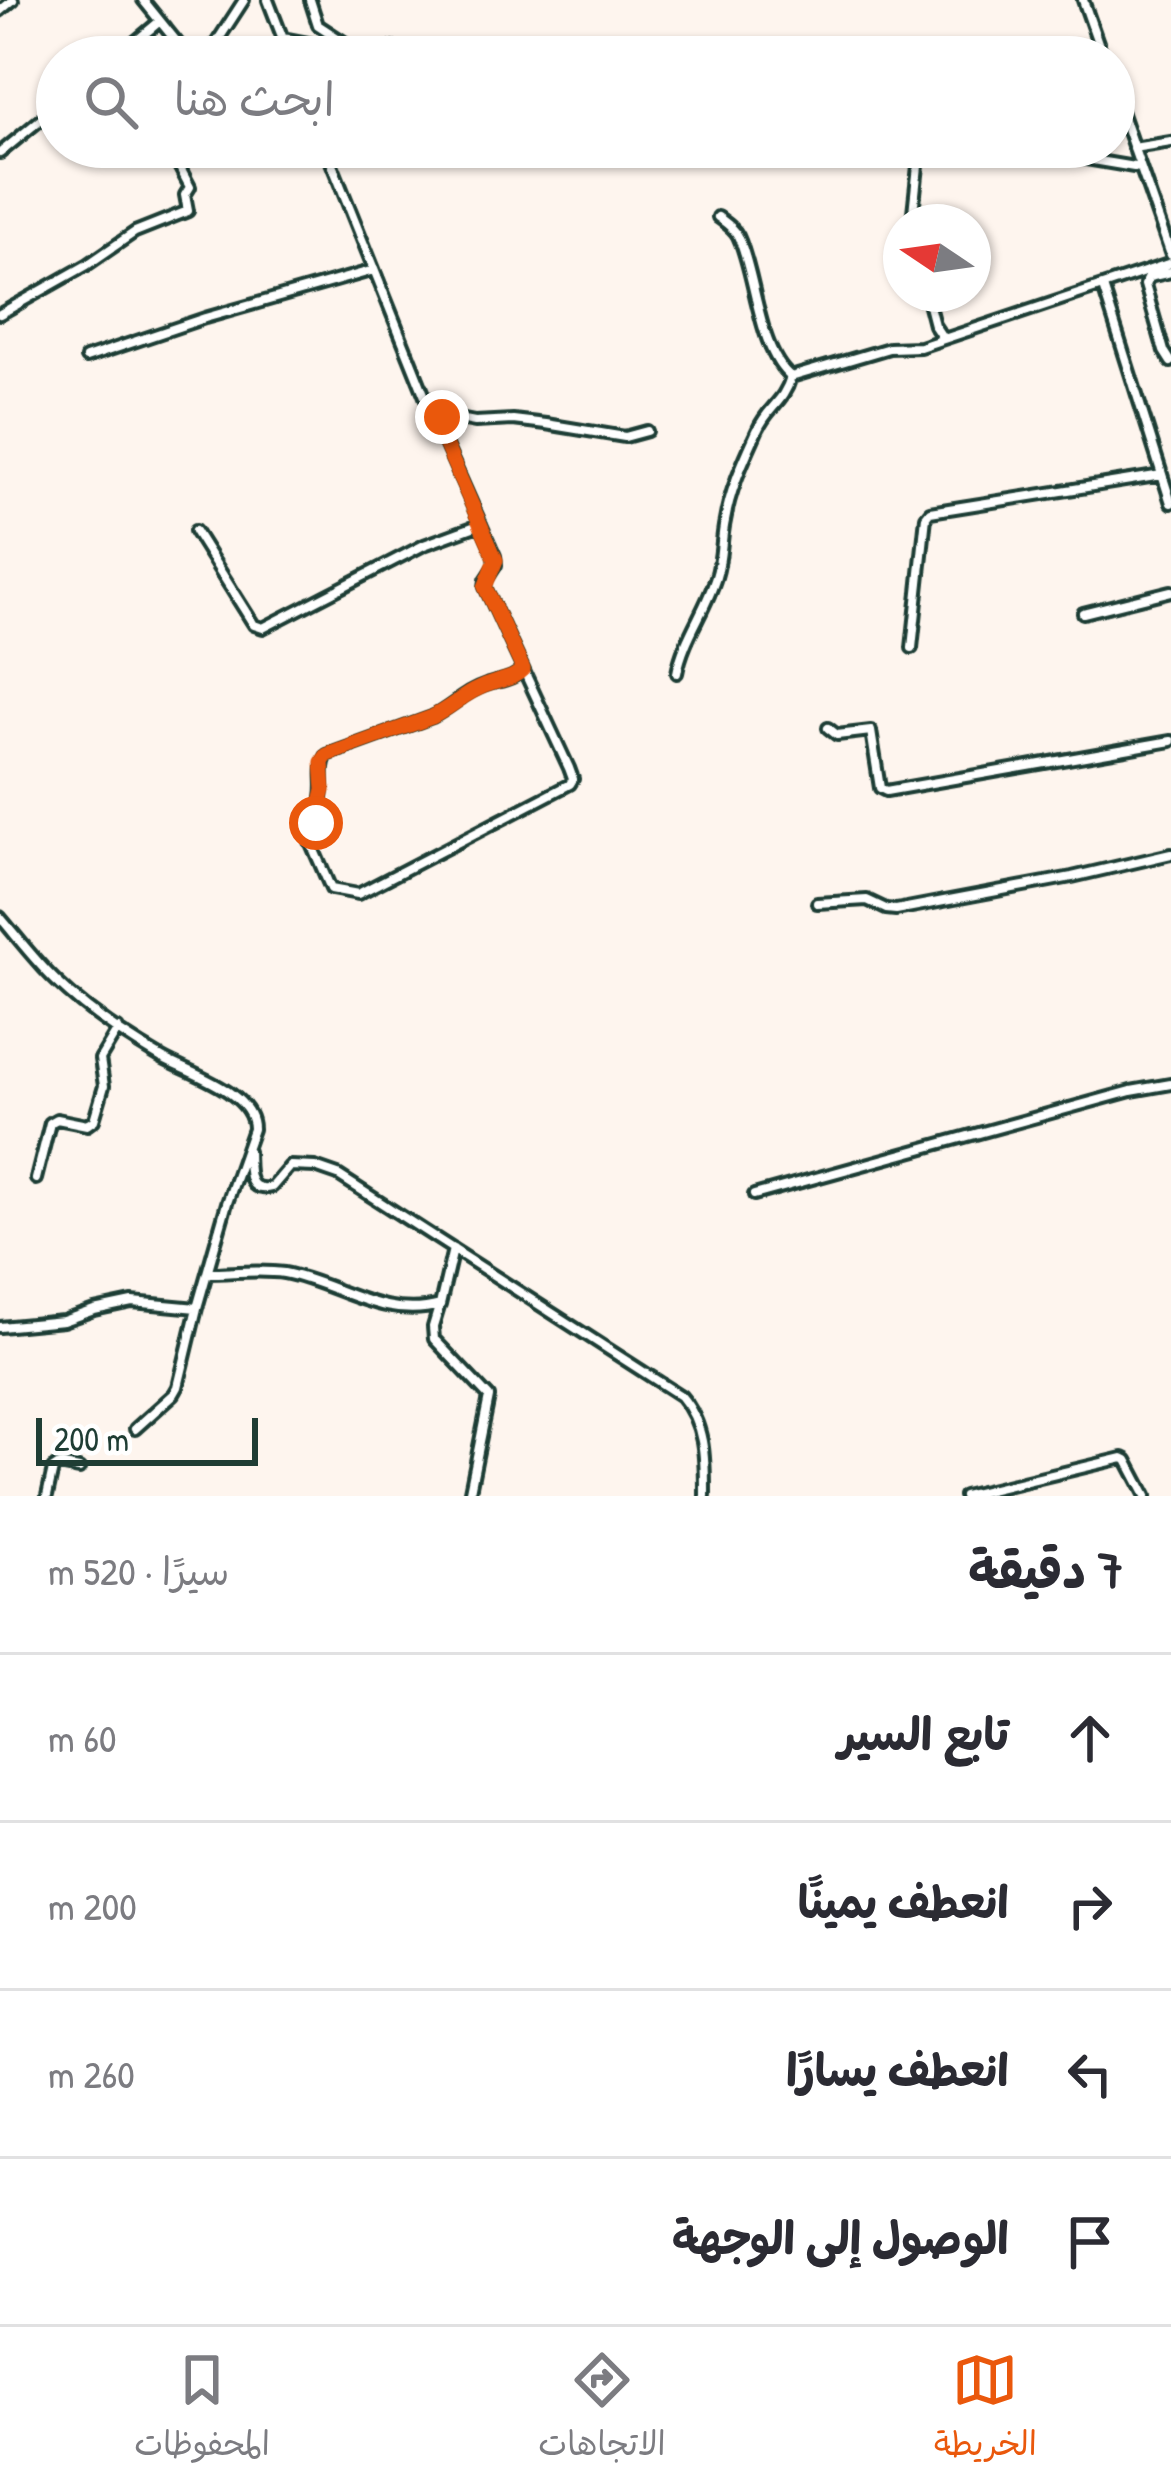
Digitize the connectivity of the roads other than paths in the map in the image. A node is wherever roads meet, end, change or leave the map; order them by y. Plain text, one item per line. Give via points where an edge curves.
1 (13, 0) edge
2 (143, 0) edge
3 (244, 0) edge
4 (268, 0) edge
5 (310, 0) edge
6 (1083, 0) edge
7 (0, 11) edge
8 (160, 22) junction
9 (143, 36) edge
10 (172, 36) edge
11 (220, 36) edge
12 (283, 36) edge
13 (335, 36) edge
14 (1095, 36) edge
15 (36, 123) edge
16 (1171, 142) edge
17 (1135, 148) edge
18 (0, 153) edge
19 (1135, 154) edge
20 (1135, 167) edge
21 (180, 168) edge
22 (333, 168) edge
23 (918, 168) edge
24 (1140, 168) junction
25 (914, 204) edge
26 (718, 217) dead end
27 (1171, 263) edge
28 (374, 270) junction
29 (1103, 287) junction
30 (931, 312) edge
31 (0, 314) edge
32 (943, 338) junction
33 (86, 358) dead end
34 (1171, 362) edge
35 (791, 377) junction
36 (432, 414) junction
37 (647, 430) dead end
38 (1162, 475) junction
39 (1171, 503) edge
40 (481, 524) junction
41 (195, 531) dead end
42 (1171, 591) edge
43 (1082, 613) dead end
44 (912, 648) dead end
45 (523, 669) junction
46 (677, 673) dead end
47 (828, 728) dead end
48 (1171, 741) edge
49 (1171, 854) edge
50 (817, 904) dead end
51 (0, 917) edge
52 (118, 1029) junction
53 (1171, 1084) edge
54 (247, 1145) junction
55 (36, 1179) dead end
56 (754, 1195) dead end
57 (453, 1249) junction
58 (208, 1274) junction
59 (440, 1305) junction
60 (197, 1308) junction
61 (0, 1328) edge
62 (135, 1429) dead end
63 (79, 1469) dead end
64 (47, 1496) edge
65 (469, 1496) edge
66 (705, 1496) edge
67 (964, 1496) edge
68 (1146, 1496) edge

1 - 7 street
2 - 8 street
3 - 11 street
4 - 12 street
5 - 13 street via 318,25
6 - 14 street
8 - 9 street
8 - 10 street
15 - 18 street
16 - 17 street
19 - 24 street
20 - 24 street
21 - 31 street via 188,211 135,232
22 - 28 street
23 - 25 street
24 - 27 street
26 - 35 street via 736,232 772,348
27 - 29 street
27 - 34 street via 1145,285
28 - 33 street
28 - 36 street
29 - 32 street
29 - 38 street
30 - 32 street
32 - 35 street
35 - 46 street via 739,471 716,578
36 - 37 street via 625,437
36 - 40 street
38 - 39 street
38 - 44 street via 930,512
40 - 41 street via 263,628
40 - 45 street via 496,560 485,587
42 - 43 street
45 - 45 street via 432,717 327,755 310,842 331,889 358,894 570,784
47 - 48 street via 837,735 872,731 886,790
49 - 50 street via 896,910 867,900
51 - 52 street via 52,977
52 - 54 street via 243,1102 253,1119
52 - 55 street via 100,1059 104,1086 94,1120 50,1123
53 - 56 street
54 - 57 street via 248,1175 260,1188 272,1187 290,1166 327,1170
54 - 58 street
57 - 59 street
57 - 66 street via 681,1396 698,1420
58 - 59 street via 276,1272 384,1306
58 - 60 street
59 - 65 street via 434,1339 490,1402
60 - 61 street via 132,1302
60 - 62 street via 178,1387
63 - 64 street via 53,1469
67 - 68 street via 1123,1459

